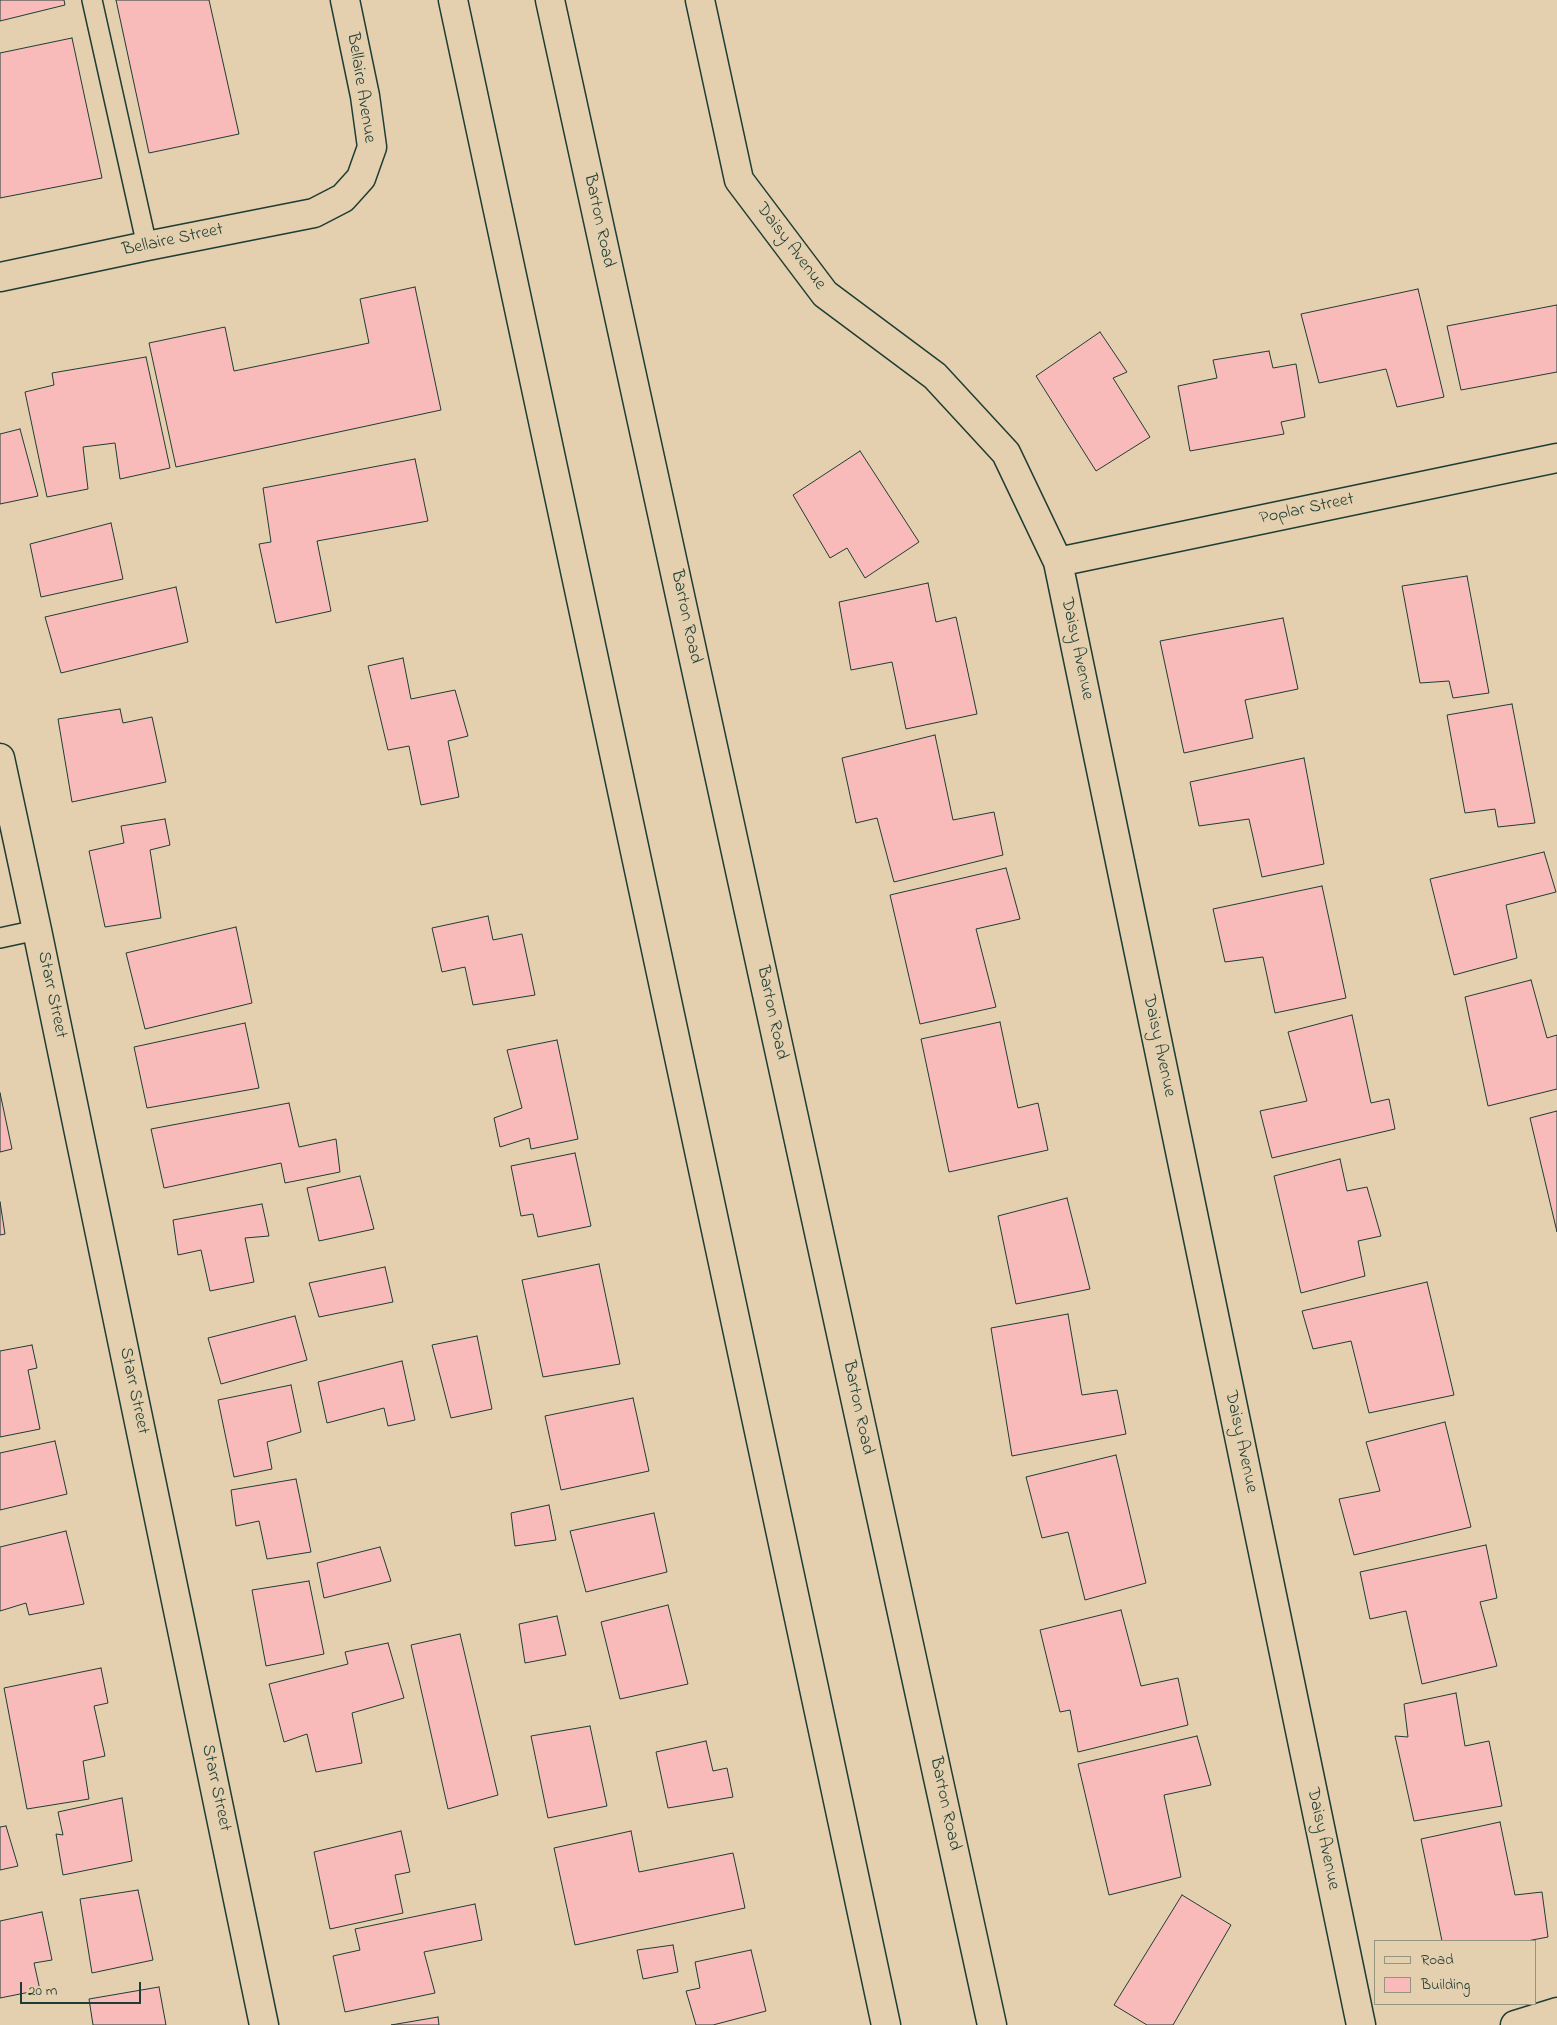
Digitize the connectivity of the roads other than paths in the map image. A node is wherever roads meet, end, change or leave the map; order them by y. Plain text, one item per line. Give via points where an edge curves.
1 (92, 0) edge
2 (345, 0) edge
3 (453, 0) edge
4 (550, 0) edge
5 (700, 0) edge
6 (343, 198) joint
7 (147, 246) junction
8 (0, 277) edge
9 (1557, 458) edge
10 (1058, 562) junction
11 (0, 758) edge
12 (38, 930) junction
13 (0, 938) edge
14 (1557, 2012) edge
15 (264, 2025) edge
16 (886, 2025) edge
17 (992, 2025) edge
18 (1361, 2025) edge
19 (1515, 2025) edge

1 - 7 lane
2 - 6 street, Bellaire Avenue via 372,148 361,178
3 - 16 street
4 - 17 street, Barton Road
5 - 10 street, Daisy Avenue via 739,180 825,294 935,376 1006,453
6 - 7 street, Bellaire Street via 314,214
7 - 8 street, Bellaire Street
9 - 10 street, Poplar Street
10 - 18 street, Daisy Avenue
11 - 12 street, Starr Street
12 - 13 lane
12 - 15 street, Starr Street
14 - 19 street

